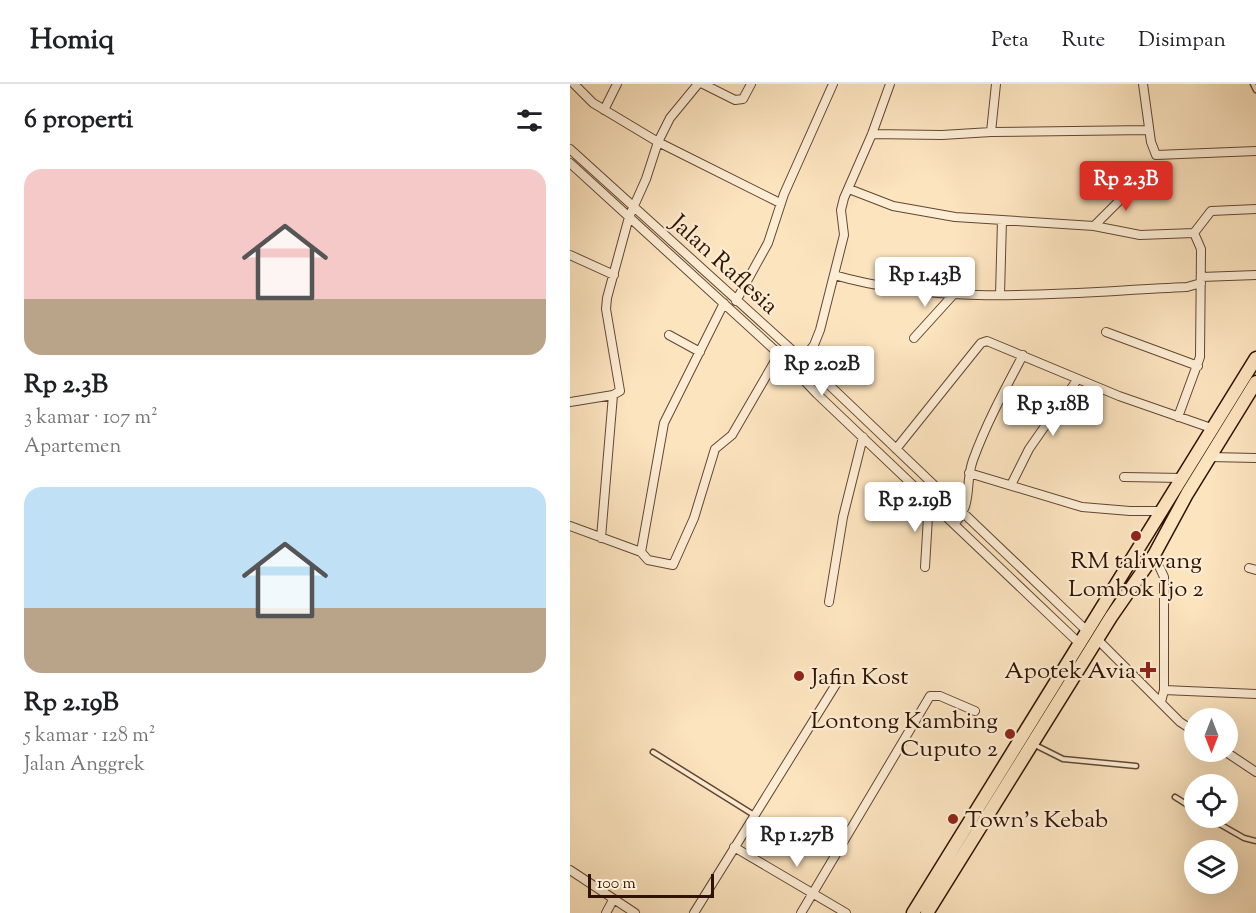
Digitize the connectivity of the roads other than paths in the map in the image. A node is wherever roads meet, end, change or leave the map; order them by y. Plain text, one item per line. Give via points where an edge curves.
1 (574, 84) edge
2 (617, 84) edge
3 (698, 84) edge
4 (703, 84) edge
5 (751, 84) edge
6 (833, 84) edge
7 (890, 84) edge
8 (996, 84) edge
9 (1143, 84) edge
10 (1253, 84) edge
11 (1256, 90) edge
12 (604, 110) junction
13 (1149, 130) junction
14 (991, 132) junction
15 (872, 134) junction
16 (658, 142) junction
17 (571, 151) edge
18 (1256, 151) edge
19 (570, 163) edge
20 (1139, 181) dead end
21 (849, 189) junction
22 (780, 203) junction
23 (1256, 209) edge
24 (632, 212) junction
25 (1002, 220) junction
26 (1094, 226) junction
27 (1194, 233) junction
28 (570, 255) edge
29 (614, 274) junction
30 (834, 275) junction
31 (1256, 275) edge
32 (1201, 280) junction
33 (953, 295) junction
34 (1000, 295) junction
35 (736, 301) junction
36 (724, 303) junction
37 (747, 317) junction
38 (1106, 332) dead end
39 (669, 335) dead end
40 (914, 338) dead end
41 (700, 352) junction
42 (778, 354) junction
43 (1023, 356) junction
44 (1256, 358) edge
45 (802, 361) junction
46 (1198, 366) junction
47 (795, 370) junction
48 (1077, 380) junction
49 (1256, 382) edge
50 (614, 395) junction
51 (570, 402) edge
52 (1178, 417) junction
53 (1214, 429) junction
54 (863, 437) junction
55 (896, 449) junction
56 (1206, 456) junction
57 (1256, 458) edge
58 (969, 473) junction
59 (1124, 477) dead end
60 (1183, 478) junction
61 (1011, 485) junction
62 (1187, 494) junction
63 (929, 500) junction
64 (1164, 508) junction
65 (958, 520) junction
66 (570, 526) edge
67 (601, 538) junction
68 (641, 552) junction
69 (1154, 555) junction
70 (925, 567) dead end
71 (829, 602) dead end
72 (1088, 640) junction
73 (838, 681) dead end
74 (1164, 690) junction
75 (1256, 694) edge
76 (1161, 702) junction
77 (975, 711) dead end
78 (1184, 725) edge
79 (1032, 743) junction
80 (653, 752) dead end
81 (1238, 760) edge
82 (1136, 766) dead end
83 (1256, 772) edge
84 (1175, 797) dead end
85 (1184, 803) edge
86 (754, 814) junction
87 (1226, 828) edge
88 (1256, 841) edge
89 (734, 847) junction
90 (570, 870) edge
91 (813, 893) junction
92 (614, 900) junction
93 (606, 913) edge
94 (635, 913) edge
95 (694, 913) edge
96 (801, 913) edge
97 (846, 913) edge
98 (913, 913) edge
99 (927, 913) edge

1 - 12 street
2 - 12 street
3 - 16 street via 670,118
4 - 5 street via 735,100 744,99
6 - 22 street
7 - 15 street
8 - 14 street
9 - 13 street
10 - 11 lane
12 - 16 street
13 - 14 street
13 - 18 street via 1156,155
14 - 15 street
15 - 21 street
16 - 22 street
16 - 24 street
17 - 24 street, Jalan Raflesia
19 - 24 street, Jalan Raflesia
20 - 26 street
21 - 25 street via 924,213
21 - 30 street via 842,206 845,227
22 - 35 street via 768,243
23 - 27 street via 1211,211
24 - 29 street
24 - 35 street, Jalan Raflesia
24 - 36 street, Jalan Raflesia
25 - 26 street
25 - 34 street
26 - 27 street via 1140,235
27 - 32 street via 1200,249
28 - 29 street
29 - 50 street via 606,309 620,386
30 - 33 street via 886,288
30 - 45 street via 817,338
31 - 32 street
32 - 34 street via 1188,287
32 - 46 street
33 - 34 street
33 - 40 street
35 - 37 street, Jalan Raflesia
36 - 37 street, Jalan Raflesia
36 - 41 street
37 - 42 street, Jalan Raflesia
37 - 45 street, Jalan Raflesia
38 - 46 street
39 - 41 street
41 - 68 street via 661,433
42 - 47 street, Jalan Raflesia
42 - 68 street via 732,435 715,449 694,518 673,565 648,560
43 - 48 street
43 - 55 street via 991,341 981,343
43 - 58 street via 982,437
44 - 53 main road
45 - 47 street
45 - 55 street, Jalan Raflesia
46 - 52 street
47 - 54 street, Jalan Raflesia
48 - 52 street
48 - 61 street via 1029,449
49 - 56 main road
50 - 51 street
50 - 67 street
52 - 53 street
53 - 56 main road
54 - 63 street, Jalan Raflesia
54 - 71 street via 843,517
55 - 65 street, Jalan Raflesia
56 - 57 street
56 - 60 main road
56 - 62 main road
58 - 61 street
58 - 65 street via 968,496
59 - 60 street
60 - 64 main road
61 - 64 street via 1082,507 1130,512
62 - 64 main road via 1181,488
62 - 69 main road
63 - 65 street, Jalan Raflesia
63 - 70 street
64 - 72 main road
65 - 72 street, Jalan Raflesia
65 - 72 street, Jalan Raflesia
66 - 67 street
67 - 68 street
69 - 72 main road
69 - 74 street via 1164,577
72 - 76 street
72 - 79 main road
72 - 98 main road
73 - 86 street
74 - 75 street
74 - 76 street
76 - 78 street
77 - 91 street via 940,696 930,696
79 - 82 lane via 1063,759
79 - 99 main road
80 - 86 lane
81 - 83 street
84 - 85 lane
86 - 89 street
87 - 88 lane
89 - 91 street
89 - 95 street
90 - 92 street
91 - 96 street
91 - 97 street
92 - 93 street
92 - 94 street

